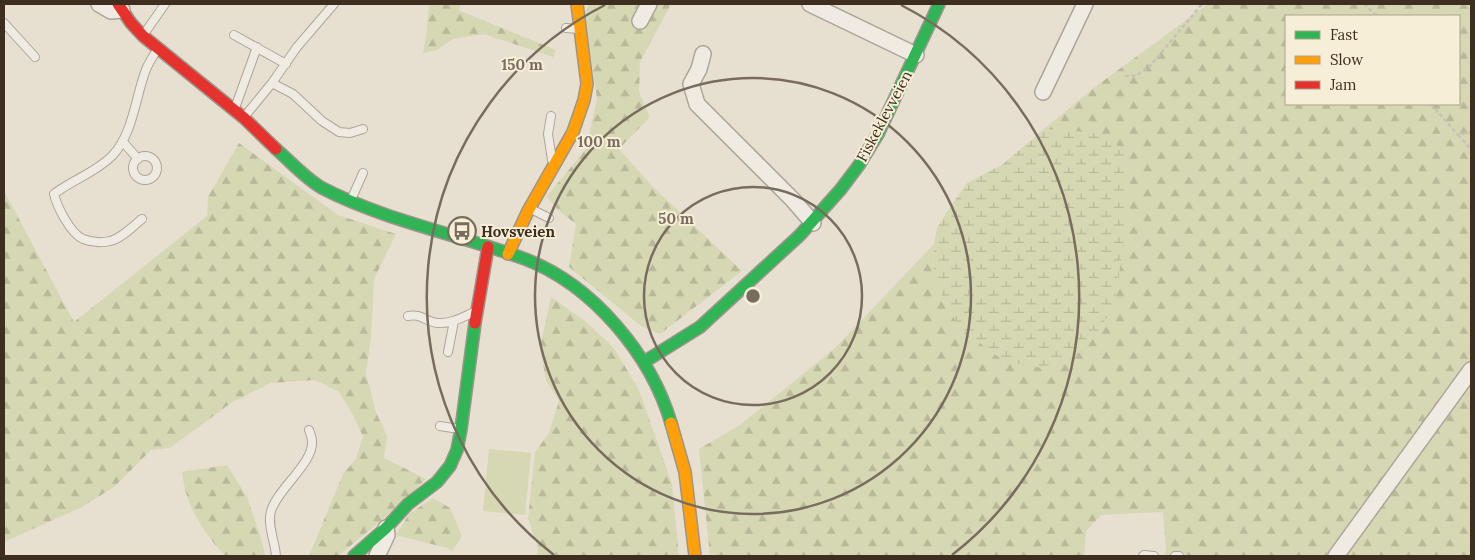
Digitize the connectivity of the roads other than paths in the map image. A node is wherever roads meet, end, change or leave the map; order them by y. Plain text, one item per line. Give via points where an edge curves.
1 (99, 4) edge
2 (165, 4) edge
3 (334, 4) edge
4 (577, 4) edge
5 (649, 4) edge
6 (810, 4) edge
7 (939, 4) edge
8 (1085, 4) edge
9 (120, 7) edge
10 (640, 21) dead end
11 (4, 23) edge
12 (566, 28) dead end
13 (579, 29) junction
14 (234, 34) dead end
15 (143, 36) junction
16 (257, 48) junction
17 (158, 49) junction
18 (703, 54) dead end
19 (916, 55) junction
20 (35, 57) dead end
21 (286, 64) junction
22 (272, 83) junction
23 (1043, 92) dead end
24 (234, 110) junction
25 (551, 116) dead end
26 (244, 118) junction
27 (364, 129) dead end
28 (123, 142) junction
29 (138, 159) dead end
30 (554, 167) junction
31 (364, 173) dead end
32 (351, 202) junction
33 (529, 208) junction
34 (549, 218) dead end
35 (142, 219) dead end
36 (813, 223) junction
37 (488, 247) junction
38 (508, 254) junction
39 (476, 311) junction
40 (408, 316) dead end
41 (454, 321) junction
42 (448, 352) dead end
43 (644, 362) junction
44 (1471, 370) edge
45 (440, 426) dead end
46 (461, 429) junction
47 (308, 430) dead end
48 (386, 528) junction
49 (359, 555) edge
50 (276, 556) edge
51 (378, 556) edge
52 (695, 556) edge
53 (1143, 556) edge
54 (1154, 556) edge
55 (1336, 556) edge

1 - 9 street via 111,11
2 - 15 lane
3 - 21 lane
4 - 13 street
5 - 10 street
6 - 19 street, Fiskeklevveien
7 - 19 street, Fiskeklevveien
8 - 23 street
9 - 15 street
11 - 20 lane
12 - 13 lane
13 - 30 street via 586,94
14 - 16 lane
15 - 17 street
16 - 21 lane
16 - 24 lane
17 - 24 street
17 - 28 lane via 147,66
18 - 36 street via 691,84 697,104
19 - 36 street, Fiskeklevveien via 869,150
21 - 22 lane
22 - 26 lane
22 - 27 lane via 293,94 339,132
24 - 26 street
25 - 30 lane via 548,134
26 - 32 street via 312,181
28 - 29 lane
28 - 35 lane via 98,168 54,194 66,221 81,238 92,242 112,241
30 - 33 street
31 - 32 lane
32 - 37 street
33 - 34 lane
33 - 38 street
36 - 43 street, Fiskeklevveien via 700,327
37 - 38 street
37 - 39 street
38 - 43 street via 569,282 616,324
39 - 41 lane
39 - 46 street
40 - 41 lane via 415,314 437,323
41 - 42 lane
43 - 52 street via 668,413 678,444 685,472
44 - 55 street
45 - 46 lane
46 - 48 street via 457,450 445,473 408,504
47 - 50 lane via 312,441 309,455 276,498 272,510 269,523
48 - 49 street
48 - 51 street via 387,535
53 - 54 lane

